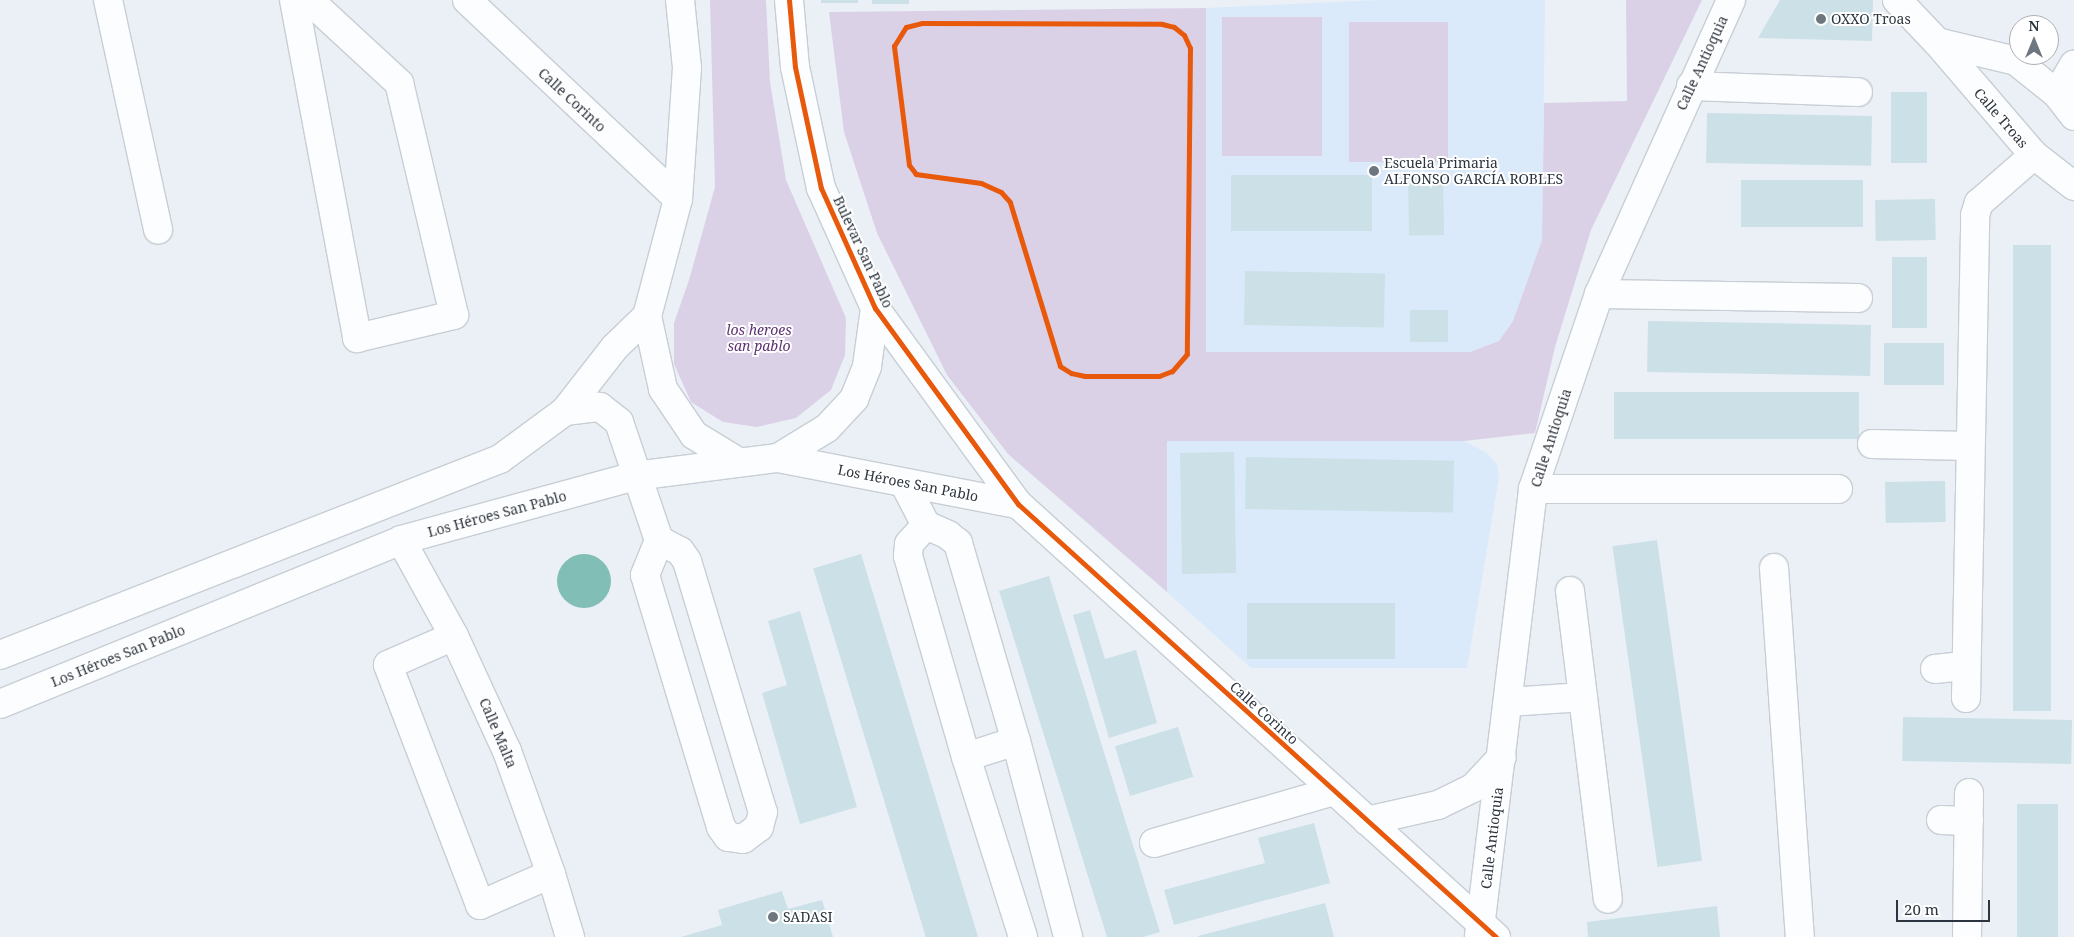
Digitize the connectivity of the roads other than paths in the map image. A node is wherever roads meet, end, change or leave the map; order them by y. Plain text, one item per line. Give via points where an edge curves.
1 (108, 0) edge
2 (294, 0) edge
3 (309, 0) edge
4 (467, 0) edge
5 (680, 0) edge
6 (790, 0) edge
7 (1731, 0) edge
8 (1896, 0) edge
9 (1937, 42) junction
10 (2074, 65) edge
11 (1691, 86) junction
12 (1858, 92) dead end
13 (2057, 94) junction
14 (2074, 116) edge
15 (2034, 155) junction
16 (2074, 186) edge
17 (678, 199) junction
18 (158, 230) dead end
19 (1599, 294) junction
20 (1858, 298) dead end
21 (875, 308) junction
22 (648, 316) junction
23 (565, 411) junction
24 (1872, 444) dead end
25 (1970, 446) junction
26 (778, 458) junction
27 (737, 461) junction
28 (635, 476) junction
29 (904, 483) junction
30 (1533, 489) junction
31 (1838, 489) dead end
32 (1018, 504) junction
33 (926, 525) junction
34 (400, 540) junction
35 (659, 540) junction
36 (1774, 568) dead end
37 (1570, 590) dead end
38 (454, 636) junction
39 (0, 655) edge
40 (1966, 666) junction
41 (1935, 669) dead end
42 (1583, 697) junction
43 (1966, 698) dead end
44 (1508, 702) junction
45 (0, 704) edge
46 (1016, 741) junction
47 (966, 757) junction
48 (1502, 757) junction
49 (1334, 791) junction
50 (1970, 793) dead end
51 (1941, 820) dead end
52 (1368, 821) junction
53 (1969, 821) junction
54 (1154, 843) dead end
55 (551, 874) junction
56 (1608, 899) dead end
57 (1485, 932) edge
58 (570, 937) edge
59 (1023, 937) edge
60 (1068, 937) edge
61 (1800, 937) edge
62 (1966, 937) edge

1 - 18 street
2 - 3 street via 357,338 454,315 399,83
4 - 17 street, Calle Corinto
5 - 17 street via 687,68
6 - 21 street, Bulevar San Pablo via 795,67 821,188
7 - 11 street, Calle Antioquia
8 - 9 street, Calle Troas
9 - 13 street via 2016,61
9 - 15 street, Calle Troas
10 - 13 street
11 - 12 street
11 - 19 street, Calle Antioquia
13 - 14 street
15 - 16 street, Calle Troas
15 - 25 street via 1979,203 1975,215
17 - 22 street
19 - 20 street
19 - 30 street, Calle Antioquia
21 - 26 street via 867,366 854,399 827,428
21 - 32 street, Bulevar San Pablo
22 - 23 street via 615,347
22 - 27 street via 663,389 694,435
23 - 28 street via 600,406 619,422
23 - 39 street via 500,459
24 - 25 street
25 - 40 street
26 - 27 street, Los Héroes San Pablo
26 - 29 street, Los Héroes San Pablo
27 - 28 street, Los Héroes San Pablo
28 - 34 street, Los Héroes San Pablo
28 - 35 street
29 - 32 street, Los Héroes San Pablo
29 - 33 street
30 - 31 street
30 - 44 street, Calle Antioquia
32 - 49 street, Calle Corinto
33 - 46 street via 958,543
33 - 47 street via 909,544 908,556
34 - 38 street, Calle Malta
34 - 45 street, Los Héroes San Pablo
35 - 35 street via 645,575 721,827 728,837 743,839 759,827 762,812 688,561 680,551
36 - 61 street
37 - 42 street
38 - 55 street, Calle Malta via 507,750
38 - 55 street via 388,664 480,905
40 - 41 street
40 - 43 street
42 - 44 street
42 - 56 street
44 - 48 street, Calle Antioquia
46 - 47 street
46 - 60 street via 1069,930
47 - 59 street
48 - 52 street via 1473,788 1438,805
48 - 57 street, Calle Antioquia
49 - 52 street, Calle Corinto
49 - 54 street
50 - 53 street
51 - 53 street
52 - 57 street, Calle Corinto
53 - 62 street
55 - 58 street, Calle Malta

